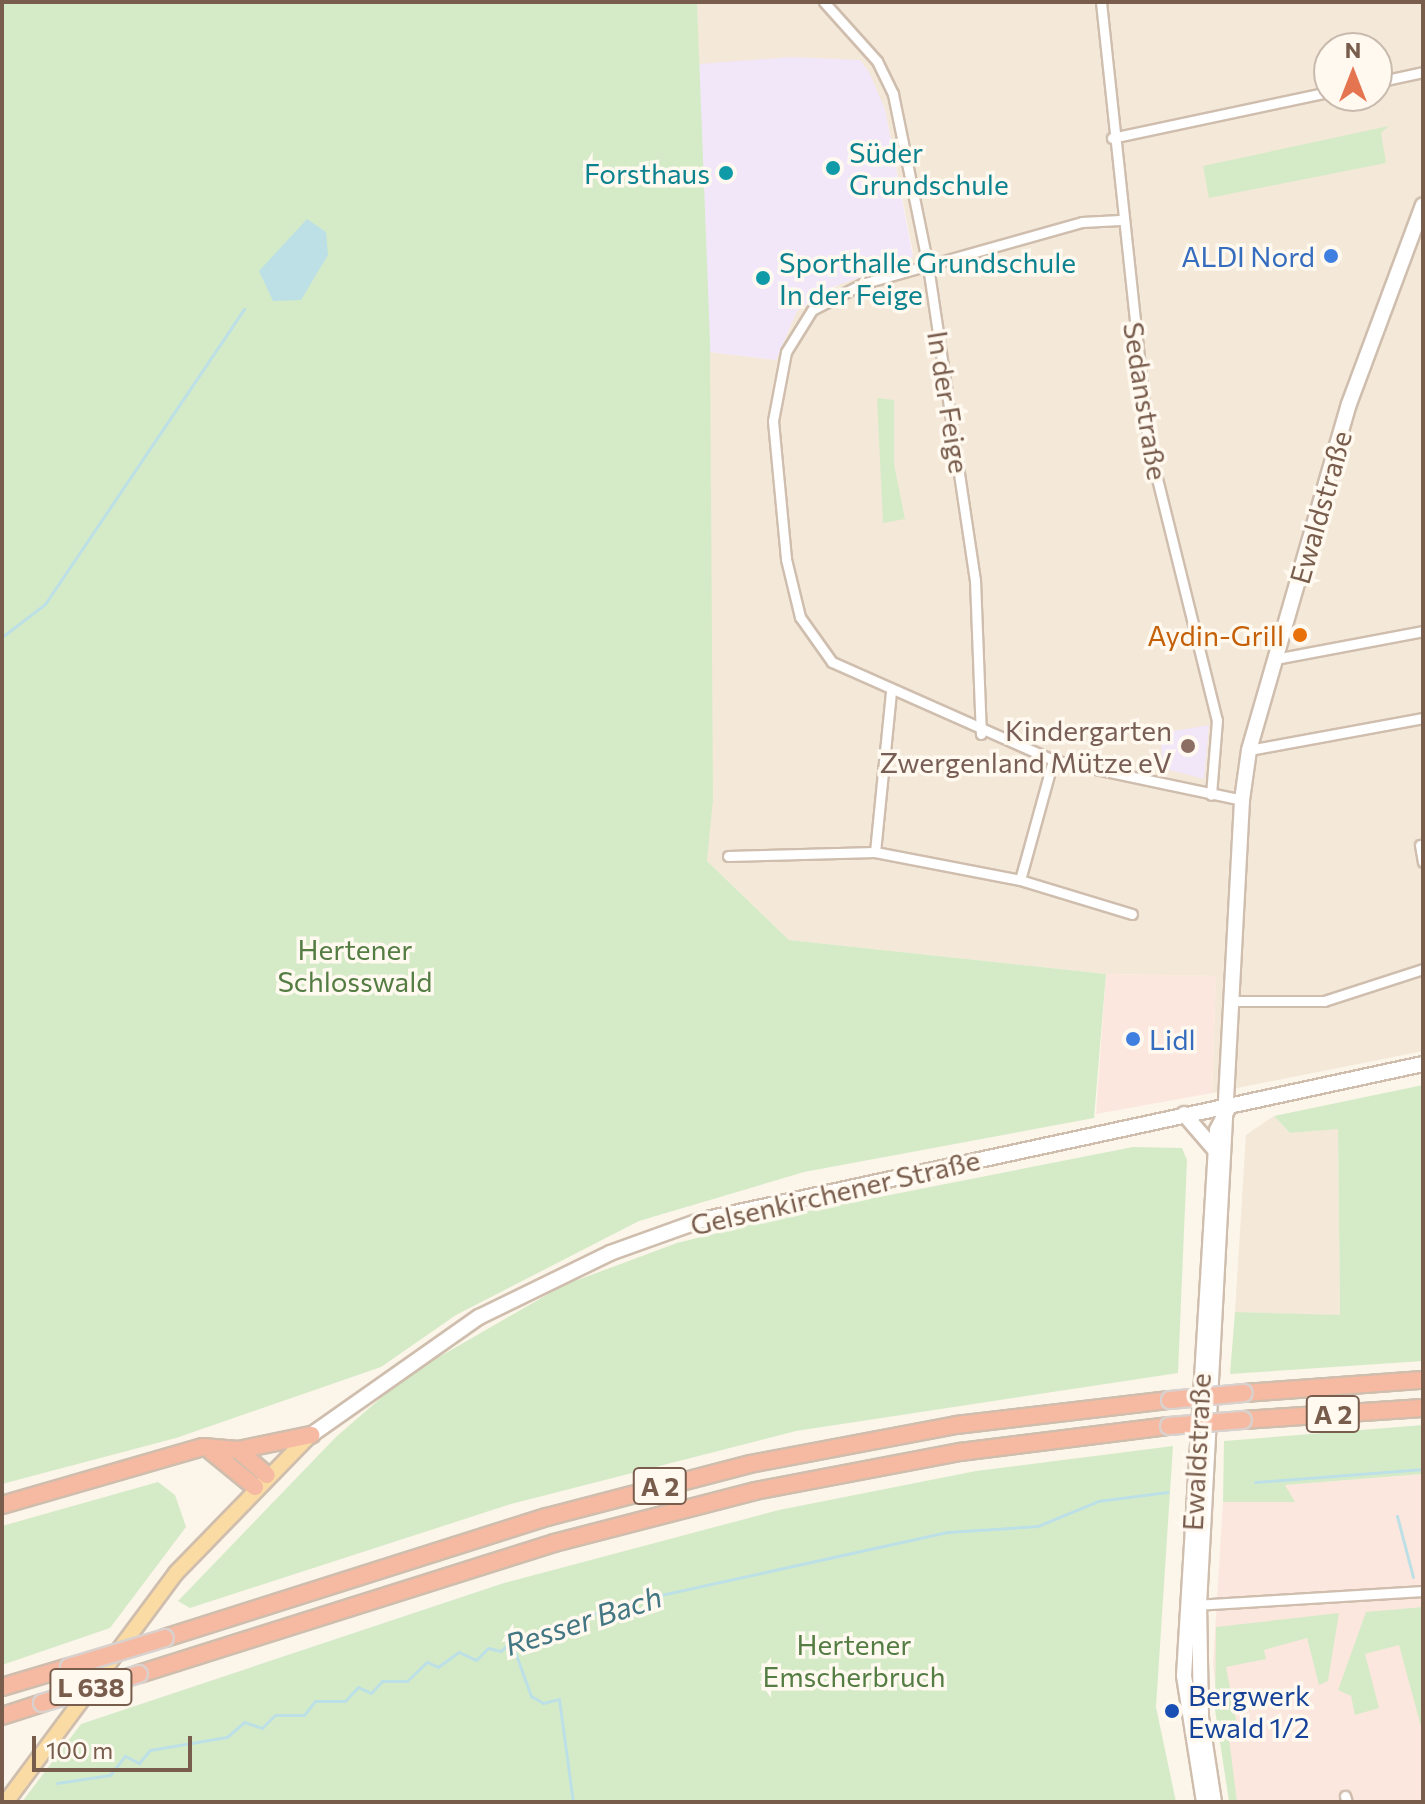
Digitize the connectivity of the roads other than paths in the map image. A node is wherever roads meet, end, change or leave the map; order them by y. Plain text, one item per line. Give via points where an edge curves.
1 (824, 2) edge
2 (1101, 2) edge
3 (1419, 73) edge
4 (1393, 79) edge
5 (1313, 95) edge
6 (1112, 138) junction
7 (1423, 205) edge
8 (1120, 220) junction
9 (928, 266) junction
10 (1423, 631) edge
11 (1275, 659) junction
12 (891, 692) junction
13 (1423, 718) edge
14 (981, 734) junction
15 (1249, 750) junction
16 (1053, 760) junction
17 (1211, 795) junction
18 (1242, 800) junction
19 (1420, 845) dead end
20 (875, 852) junction
21 (728, 856) dead end
22 (1423, 862) edge
23 (1020, 880) junction
24 (1132, 914) dead end
25 (1423, 969) edge
26 (1235, 1001) junction
27 (1423, 1064) edge
28 (1230, 1104) junction
29 (1184, 1114) junction
30 (1216, 1151) junction
31 (1423, 1380) edge
32 (1423, 1408) edge
33 (311, 1435) junction
34 (194, 1450) junction
35 (238, 1450) junction
36 (261, 1481) junction
37 (2, 1505) edge
38 (1423, 1591) edge
39 (1193, 1605) junction
40 (2, 1687) edge
41 (2, 1716) edge
42 (6, 1802) edge
43 (1204, 1802) edge
44 (1214, 1802) edge

1 - 9 street, In der Feige via 889,84
2 - 6 street, Sedanstraße
3 - 4 street
5 - 6 street
6 - 8 street, Sedanstraße
7 - 11 main road, Ewaldstraße via 1349,404
8 - 9 street via 1082,222
8 - 17 street, Sedanstraße via 1148,442 1217,720
9 - 12 street via 845,290 812,310 781,365 773,421 779,517 800,617 832,662
9 - 14 street, In der Feige via 975,580
10 - 11 street
11 - 15 main road, Ewaldstraße
12 - 14 street
12 - 20 street
13 - 15 street
14 - 16 street
15 - 18 main road, Ewaldstraße
16 - 17 street
16 - 23 street
17 - 18 street
18 - 26 main road, Ewaldstraße
19 - 22 street
20 - 21 street
20 - 23 street
23 - 24 street
25 - 26 street via 1324,1001
26 - 28 main road, Ewaldstraße
27 - 28 main road, Gelsenkirchener Straße
28 - 29 main road, Gelsenkirchener Straße / L 638
28 - 30 main road, Ewaldstraße
28 - 39 main road, Ewaldstraße
29 - 30 main road
29 - 33 main road, Gelsenkirchener Straße / L 638 via 773,1201 610,1253 479,1317
30 - 39 main road, Ewaldstraße
31 - 40 highway, A 2, bridge via 1170,1400 956,1425 750,1464 547,1517
32 - 41 highway, A 2, bridge via 1169,1426 960,1452 755,1491 554,1543
33 - 35 highway
33 - 36 main road, Gelsenkirchener Straße / L 638
34 - 35 highway
34 - 36 highway via 228,1458
34 - 37 highway
35 - 36 highway
36 - 42 main road, Gelsenkirchener Straße / L 638 via 200,1545
38 - 39 street
39 - 43 main road, Ewaldstraße via 1185,1688
39 - 44 main road, Ewaldstraße

